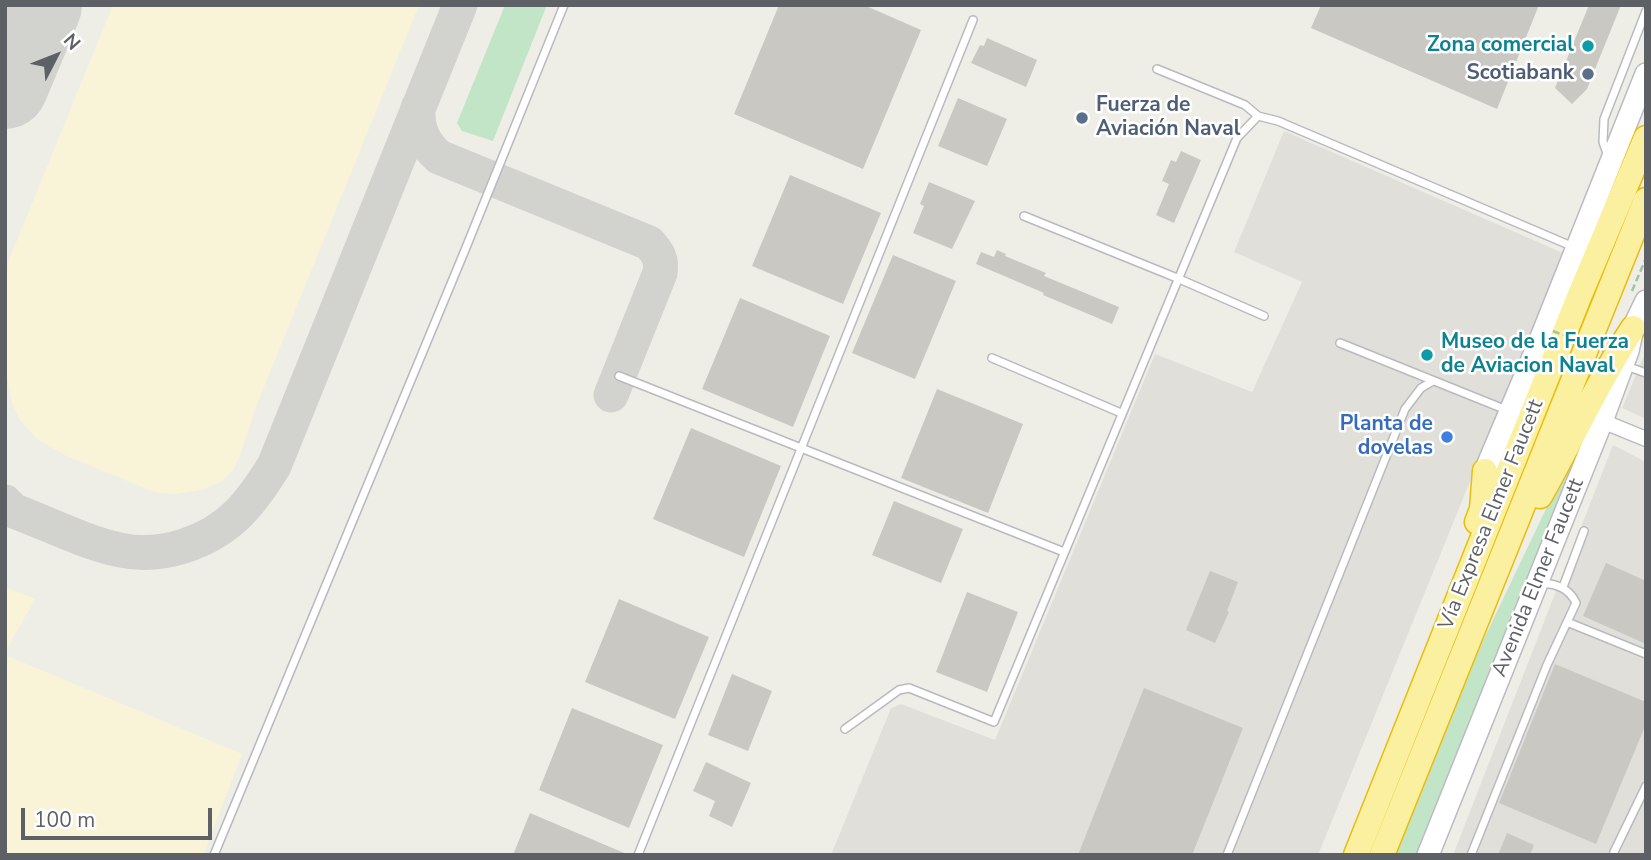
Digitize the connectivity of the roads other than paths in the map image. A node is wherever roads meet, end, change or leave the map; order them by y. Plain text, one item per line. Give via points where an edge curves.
1 (564, 5) edge
2 (1646, 11) edge
3 (973, 20) dead end
4 (1157, 69) dead end
5 (1646, 74) edge
6 (1258, 116) junction
7 (1646, 138) edge
8 (1611, 162) junction
9 (1646, 200) edge
10 (1024, 216) dead end
11 (1576, 248) junction
12 (1177, 278) junction
13 (1646, 301) edge
14 (1264, 316) dead end
15 (1633, 328) junction
16 (1340, 343) dead end
17 (992, 358) dead end
18 (1623, 365) junction
19 (1646, 373) edge
20 (619, 376) dead end
21 (1433, 381) junction
22 (1510, 412) junction
23 (1121, 413) junction
24 (1602, 421) junction
25 (1646, 439) edge
26 (801, 448) junction
27 (1485, 471) joint
28 (1584, 531) dead end
29 (1064, 552) junction
30 (1499, 566) junction
31 (1536, 584) junction
32 (1563, 587) junction
33 (1450, 619) junction
34 (1567, 622) junction
35 (1646, 654) edge
36 (845, 729) dead end
37 (1646, 786) edge
38 (1614, 852) dead end
39 (214, 855) edge
40 (638, 855) edge
41 (1227, 855) edge
42 (1356, 855) edge
43 (1382, 855) edge
44 (1428, 855) edge
45 (1471, 855) edge

1 - 39 lane
2 - 8 lane via 1604,119 1603,142
3 - 26 lane
4 - 6 lane via 1244,104
5 - 8 main road
6 - 11 lane
6 - 12 lane via 1237,138
7 - 33 highway, Vía Expresa Elmer Faucett
8 - 11 main road
9 - 30 highway, Vía Expresa Elmer Faucett
10 - 12 lane
11 - 22 main road
12 - 14 lane
12 - 23 lane
13 - 15 main road, Avenida Elmer Faucett
15 - 18 main road, Avenida Elmer Faucett
15 - 30 highway
16 - 21 lane
17 - 23 lane
18 - 19 lane
18 - 24 main road, Avenida Elmer Faucett
20 - 26 lane
21 - 22 lane
21 - 41 lane via 1420,388 1405,409
22 - 27 main road
23 - 29 lane
24 - 25 street
24 - 31 main road, Avenida Elmer Faucett
26 - 29 lane
26 - 40 lane
27 - 33 highway via 1482,509 1450,593
28 - 32 lane
29 - 36 lane via 994,722 909,688 899,690
30 - 43 highway, Vía Expresa Elmer Faucett
31 - 32 lane
31 - 44 main road, Avenida Elmer Faucett
32 - 34 lane via 1576,603
33 - 42 highway, Vía Expresa Elmer Faucett
34 - 35 lane
34 - 45 lane
37 - 38 lane

